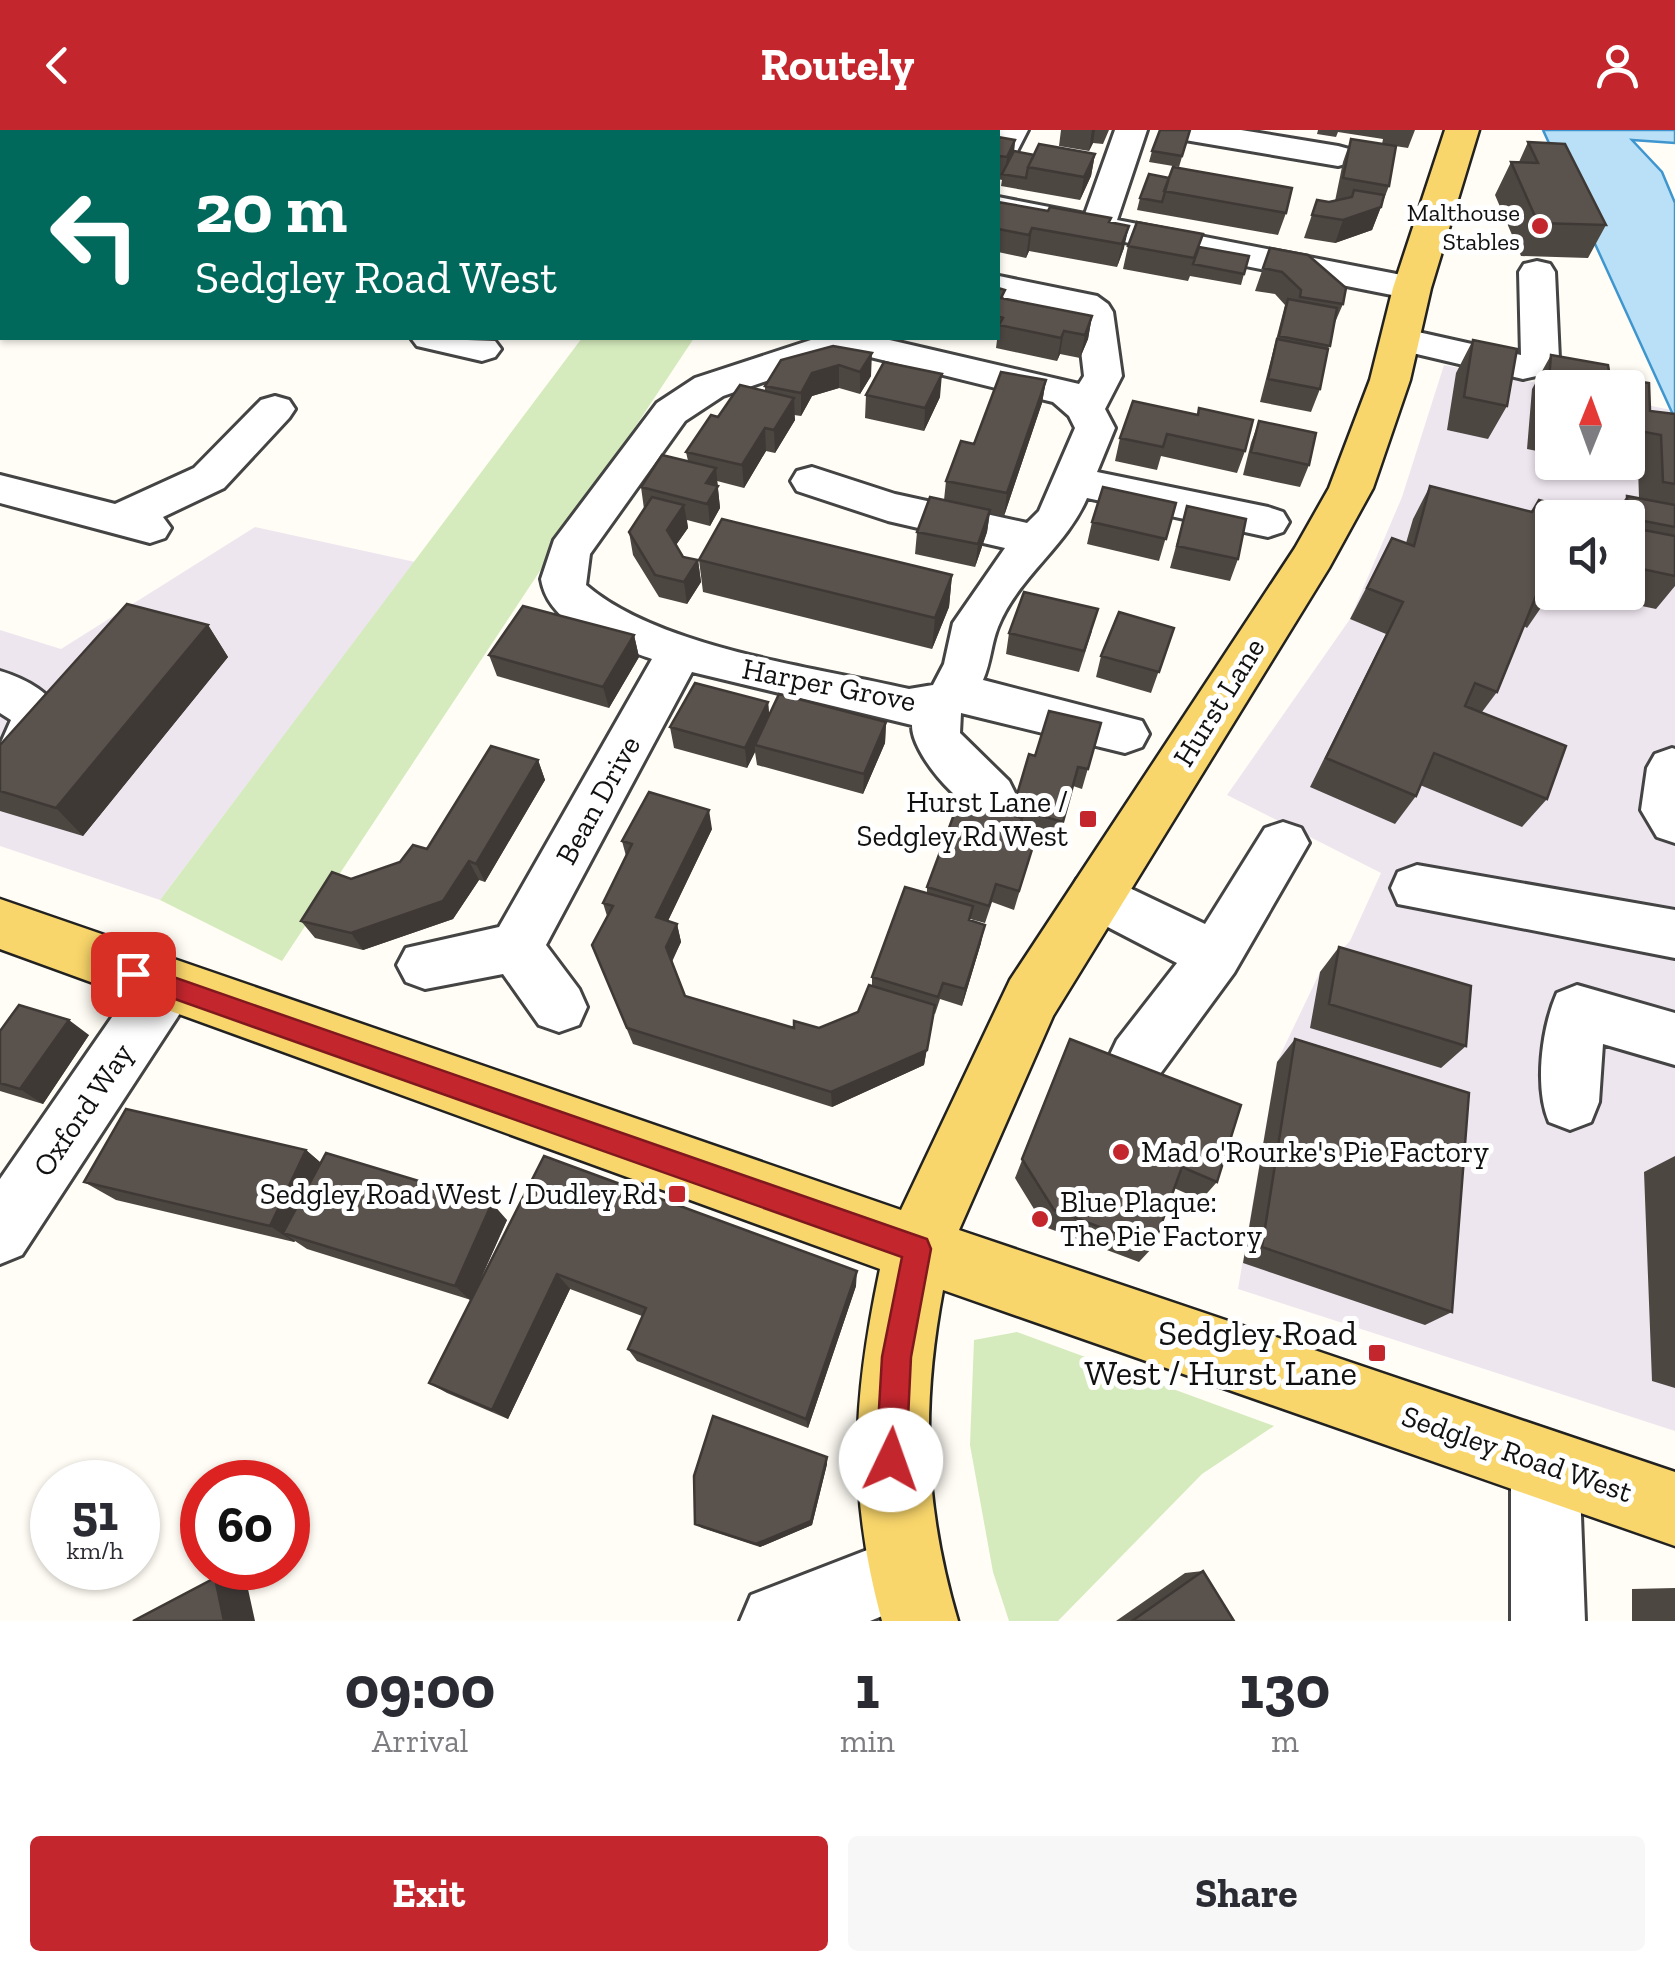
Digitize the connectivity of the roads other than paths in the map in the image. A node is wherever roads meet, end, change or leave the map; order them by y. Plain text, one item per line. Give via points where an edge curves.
1 (1012, 130) edge
2 (1131, 130) edge
3 (1185, 130) edge
4 (1462, 130) edge
5 (1000, 156) edge
6 (1338, 156) dead end
7 (1000, 207) edge
8 (1098, 224) junction
9 (1536, 272) dead end
10 (1000, 287) edge
11 (1412, 288) junction
12 (1400, 338) junction
13 (439, 340) edge
14 (850, 340) edge
15 (859, 340) edge
16 (482, 349) dead end
17 (275, 409) dead end
18 (1085, 409) junction
19 (812, 481) dead end
20 (1074, 481) junction
21 (0, 489) edge
22 (119, 520) junction
23 (1268, 522) dead end
24 (171, 533) dead end
25 (1039, 541) junction
26 (680, 652) junction
27 (0, 689) edge
28 (946, 696) junction
29 (1125, 734) dead end
30 (1674, 765) edge
31 (0, 778) edge
32 (991, 795) dead end
33 (1675, 822) edge
34 (1284, 843) dead end
35 (1417, 888) dead end
36 (1096, 895) junction
37 (0, 924) edge
38 (1675, 934) edge
39 (516, 948) junction
40 (1215, 956) junction
41 (424, 965) dead end
42 (166, 986) junction
43 (560, 1007) dead end
44 (1675, 1039) edge
45 (1136, 1058) dead end
46 (1570, 1102) dead end
47 (0, 1234) edge
48 (917, 1249) junction
49 (1545, 1463) junction
50 (1675, 1509) edge
51 (913, 1596) edge
52 (777, 1621) edge
53 (1548, 1621) edge

1 - 5 street
2 - 8 street
3 - 6 street
4 - 11 main road, Hurst Lane
7 - 8 street
8 - 11 street
9 - 12 street via 1536,365 1523,368
10 - 18 street via 1095,312 1103,376
11 - 12 main road, Hurst Lane
12 - 36 main road, Hurst Lane via 1351,488
13 - 16 street
14 - 26 street, Harper Grove via 709,387 670,412 569,551 561,575 568,596 600,622
15 - 18 street, Harper Grove via 1066,393
17 - 22 street via 209,478
18 - 20 street, Harper Grove via 1095,428
19 - 25 street via 888,507
20 - 23 street
20 - 25 street, Harper Grove
21 - 22 street
22 - 24 street
25 - 28 street, Harper Grove via 976,622
26 - 28 street, Harper Grove via 909,707
26 - 39 street, Bean Drive
27 - 31 street via 36,712 26,751
28 - 29 street
28 - 32 street via 936,736
30 - 33 street via 1666,810
34 - 40 street
35 - 38 street
36 - 40 street
36 - 48 main road, Hurst Lane via 1031,999
37 - 42 main road, Sedgley Road West
39 - 41 street
39 - 43 street
40 - 45 street
42 - 47 street, Oxford Way
42 - 48 main road, Sedgley Road West
44 - 46 street via 1577,1011
48 - 49 main road, Sedgley Road West
48 - 51 main road, Hurst Lane via 896,1357 891,1460
49 - 50 main road, Sedgley Road West
49 - 53 street
51 - 52 street

